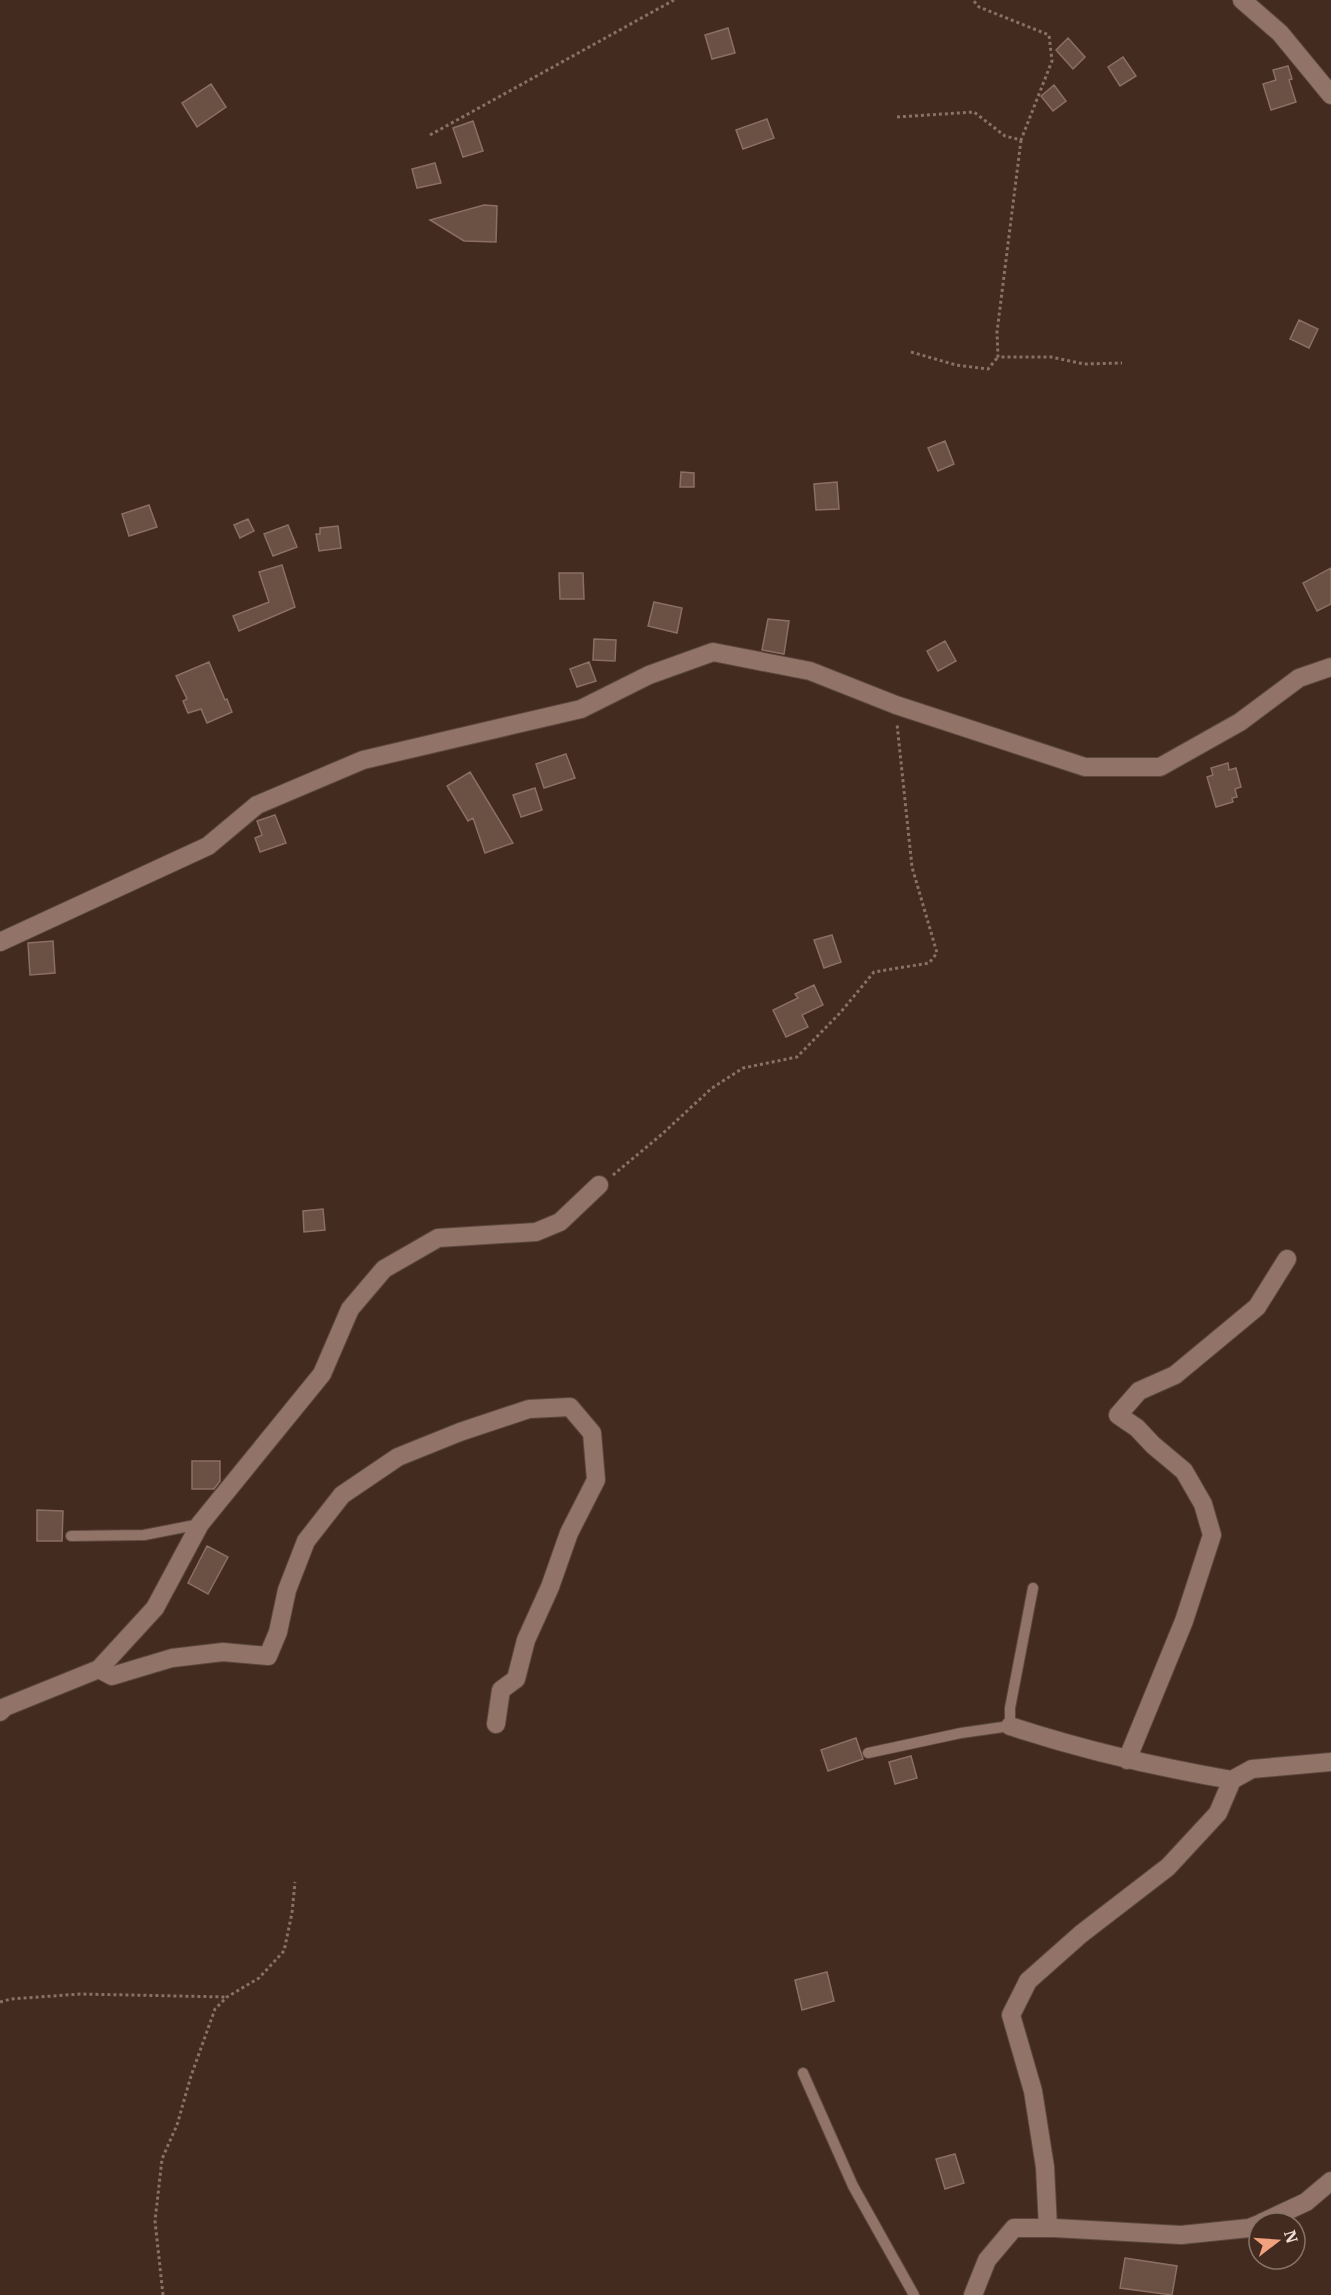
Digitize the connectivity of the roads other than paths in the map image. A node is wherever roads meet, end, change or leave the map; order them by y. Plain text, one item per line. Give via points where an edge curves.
1 (1242, 0) edge
2 (1331, 95) edge
3 (1331, 667) edge
4 (0, 942) edge
5 (599, 1185) road end
6 (1287, 1259) dead end
7 (200, 1524) junction
8 (71, 1536) dead end
9 (1033, 1588) dead end
10 (99, 1669) junction
11 (0, 1712) edge
12 (496, 1724) dead end
13 (1010, 1726) junction
14 (868, 1753) dead end
15 (1127, 1760) junction
16 (1331, 1762) edge
17 (1232, 1780) junction
18 (803, 2073) dead end
19 (1331, 2181) edge
20 (1287, 2211) edge
21 (1048, 2228) junction
22 (1247, 2228) edge
23 (914, 2295) edge
24 (973, 2295) edge

1 - 2 street via 1280,33
3 - 4 street via 1299,678 1240,722 1160,767 1085,767 896,705 810,671 713,652 650,675 581,709 363,760 257,805 208,846
5 - 7 street via 560,1222 536,1232 438,1238 384,1269 350,1309 322,1374
6 - 15 street via 1257,1307 1175,1375 1139,1391 1118,1415 1184,1471 1203,1504 1212,1535 1184,1621
7 - 8 lane via 144,1535
7 - 10 street via 155,1608
9 - 13 lane
10 - 11 street
10 - 12 street via 112,1676 182,1657 223,1652 268,1656 306,1541 342,1495 398,1457 450,1436 529,1409 570,1407 592,1432 596,1480 569,1533 526,1640 516,1679 501,1690
13 - 14 lane
13 - 15 street
15 - 17 street
16 - 17 street via 1252,1769
17 - 21 street via 1218,1813 1168,1867 1028,1981 1011,2015 1033,2091 1045,2167
18 - 23 lane via 853,2186
19 - 20 street via 1306,2202
21 - 22 street via 1181,2235
21 - 24 street via 1014,2228 987,2260

